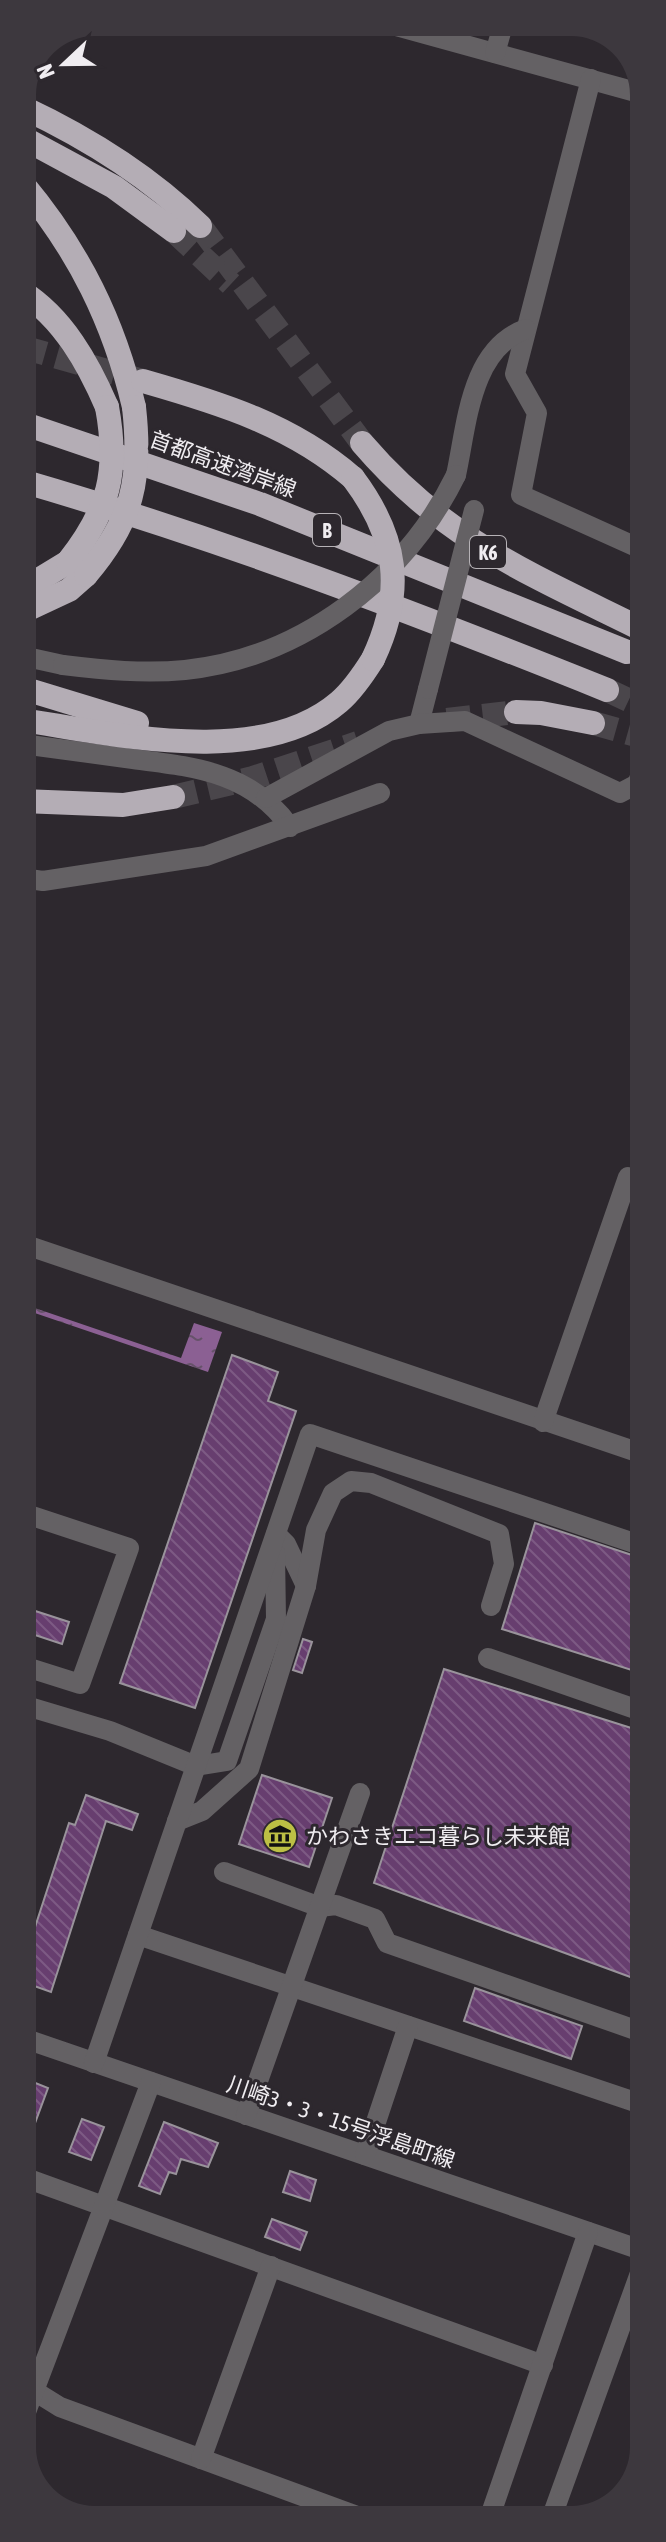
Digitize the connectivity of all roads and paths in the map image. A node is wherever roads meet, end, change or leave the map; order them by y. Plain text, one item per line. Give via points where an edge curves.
1 (433, 36) edge
2 (500, 36) edge
3 (495, 53) junction
4 (591, 79) junction
5 (630, 90) edge
6 (36, 113) edge
7 (36, 145) edge
8 (36, 202) edge
9 (200, 226) tunnel mouth
10 (174, 231) tunnel mouth
11 (36, 305) edge
12 (526, 329) junction
13 (143, 381) tunnel mouth
14 (36, 428) edge
15 (362, 443) tunnel mouth
16 (36, 485) edge
17 (474, 510) dead end
18 (630, 544) edge
19 (77, 568) junction
20 (36, 584) edge
21 (36, 605) edge
22 (630, 623) edge
23 (627, 652) dead end
24 (36, 659) edge
25 (607, 690) tunnel mouth
26 (36, 693) edge
27 (516, 712) tunnel mouth
28 (36, 722) edge
29 (593, 723) tunnel mouth
30 (419, 724) junction
31 (222, 741) junction
32 (36, 746) edge
33 (630, 788) edge
34 (36, 793) edge
35 (380, 793) dead end
36 (173, 797) tunnel mouth
37 (266, 798) junction
38 (36, 802) edge
39 (123, 805) junction
40 (290, 827) junction
41 (36, 880) edge
42 (630, 1178) edge
43 (36, 1248) edge
44 (543, 1422) junction
45 (630, 1450) edge
46 (36, 1517) edge
47 (276, 1534) junction
48 (630, 1542) edge
49 (306, 1586) junction
50 (491, 1606) dead end
51 (488, 1658) dead end
52 (36, 1670) edge
53 (630, 1707) edge
54 (36, 1709) edge
55 (196, 1766) junction
56 (360, 1793) dead end
57 (177, 1821) junction
58 (224, 1872) dead end
59 (320, 1907) junction
60 (138, 1935) junction
61 (291, 1988) junction
62 (408, 2026) junction
63 (630, 2028) edge
64 (36, 2043) edge
65 (94, 2063) junction
66 (151, 2082) junction
67 (630, 2106) edge
68 (246, 2115) junction
69 (365, 2155) junction
70 (36, 2182) edge
71 (102, 2205) junction
72 (588, 2232) junction
73 (630, 2246) edge
74 (271, 2266) junction
75 (630, 2327) edge
76 (543, 2365) junction
77 (36, 2369) edge
78 (36, 2391) edge
79 (201, 2459) junction
80 (329, 2506) edge
81 (494, 2506) edge
82 (556, 2506) edge

1 - 3 street
2 - 3 street
3 - 4 street
4 - 5 street
4 - 12 street
6 - 9 highway via 134,169
7 - 10 highway via 114,187
8 - 19 highway, bridge via 81,262 105,309 134,407 137,465 131,502 107,551
11 - 19 highway, bridge via 62,329 94,376 107,407 113,464 106,498
12 - 18 street via 515,374 537,413 521,495
12 - 24 street, bridge via 510,334 484,367 456,475 413,547 358,597 300,634 241,659 186,670 127,672
13 - 31 highway, bridge via 213,401 308,443 353,478 369,500 391,552 392,611 373,659 339,703 316,718 265,737
14 - 23 highway, 首都高速湾岸線 / B via 260,504
15 - 22 highway, K6 via 418,502 457,532
16 - 25 highway, B via 244,551
17 - 30 street, bridge
19 - 20 highway
19 - 21 highway via 69,590
26 - 31 highway via 108,716
27 - 29 highway
28 - 31 highway
30 - 33 street via 465,721 620,793
30 - 37 street via 389,731
32 - 37 street via 185,764 217,772
34 - 39 highway
35 - 40 street
36 - 39 highway
37 - 40 street
38 - 39 highway
40 - 41 street via 206,856
42 - 44 street
43 - 44 street
44 - 45 street
46 - 52 street via 129,1548 80,1684
47 - 48 street via 310,1434
47 - 49 street
47 - 55 street
47 - 55 street via 276,1619 227,1761
49 - 50 street via 316,1530 333,1493 351,1481 371,1483 499,1534 504,1564
49 - 57 street via 249,1769 202,1811
51 - 53 street
54 - 55 street via 110,1731
55 - 57 street
56 - 59 street
57 - 60 street
58 - 59 street
59 - 61 street
59 - 63 street via 336,1905 375,1919 387,1943
60 - 61 street
60 - 65 street
61 - 62 street
61 - 68 street
62 - 67 street
62 - 69 street
64 - 65 street, 川崎3・3・15号浮島町線
65 - 66 street, 川崎3・3・15号浮島町線
66 - 68 street, 川崎3・3・15号浮島町線
66 - 71 street
68 - 69 street, 川崎3・3・15号浮島町線
69 - 72 street, 川崎3・3・15号浮島町線
70 - 71 street
71 - 74 street
71 - 77 street
72 - 73 street, 川崎3・3・15号浮島町線
72 - 76 street
74 - 76 street
74 - 79 street
75 - 82 street
76 - 81 street
78 - 79 street via 60,2407
79 - 80 street

